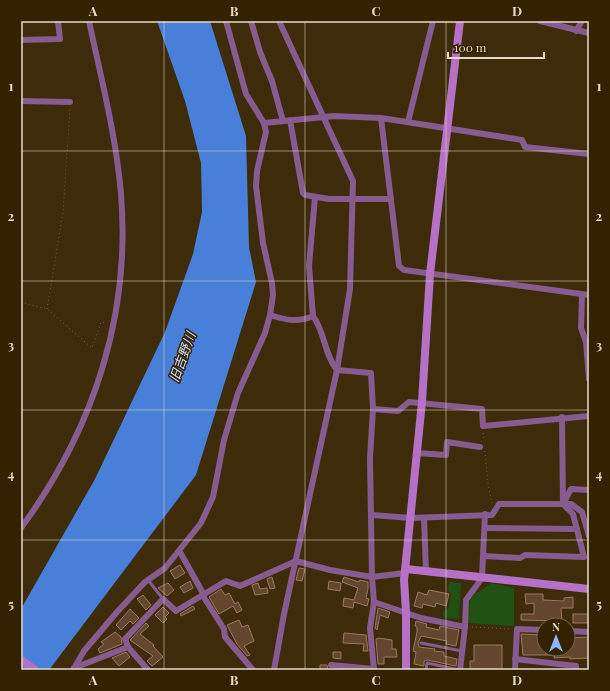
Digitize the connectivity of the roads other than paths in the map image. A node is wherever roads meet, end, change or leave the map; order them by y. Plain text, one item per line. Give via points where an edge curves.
1 (58, 21) edge
2 (89, 21) edge
3 (226, 21) edge
4 (251, 21) edge
5 (279, 21) edge
6 (433, 21) edge
7 (460, 21) edge
8 (582, 21) edge
9 (544, 22) edge
10 (576, 31) junction
11 (589, 33) edge
12 (21, 40) edge
13 (21, 101) edge
14 (70, 102) road end
15 (322, 117) junction
16 (381, 118) junction
17 (290, 120) junction
18 (283, 121) junction
19 (408, 122) junction
20 (264, 123) junction
21 (448, 128) junction
22 (589, 154) edge
23 (315, 197) junction
24 (352, 199) junction
25 (391, 199) junction
26 (430, 274) junction
27 (582, 295) junction
28 (589, 296) edge
29 (270, 315) junction
30 (313, 316) junction
31 (587, 342) edge
32 (337, 370) junction
33 (589, 374) edge
34 (422, 402) junction
35 (373, 409) junction
36 (589, 416) edge
37 (562, 417) junction
38 (482, 448) road end
39 (417, 453) junction
40 (589, 490) edge
41 (563, 504) junction
42 (485, 514) junction
43 (372, 515) junction
44 (411, 518) junction
45 (424, 518) junction
46 (21, 528) edge
47 (485, 528) junction
48 (577, 529) junction
49 (589, 536) edge
50 (180, 552) junction
51 (484, 556) junction
52 (296, 561) junction
53 (406, 571) junction
54 (426, 572) junction
55 (372, 577) junction
56 (482, 578) junction
57 (148, 580) junction
58 (589, 589) edge
59 (204, 595) junction
60 (163, 599) junction
61 (374, 602) junction
62 (406, 612) junction
63 (465, 627) junction
64 (536, 630) edge
65 (576, 631) edge
66 (589, 632) edge
67 (421, 643) dead end
68 (128, 647) junction
69 (463, 651) junction
70 (516, 659) junction
71 (21, 660) edge
72 (545, 662) junction
73 (331, 665) dead end
74 (73, 669) edge
75 (374, 669) edge
76 (35, 670) edge
77 (148, 670) edge
78 (253, 670) edge
79 (274, 670) edge
80 (406, 670) edge
81 (426, 670) edge
82 (460, 670) edge
83 (515, 670) edge
84 (544, 670) edge
85 (576, 670) edge

1 - 12 street via 60,40
2 - 46 street via 105,94 121,194 120,280 114,324 104,367 81,426 57,472
3 - 20 street via 246,94
4 - 18 street
5 - 15 street
6 - 19 street
7 - 21 street
8 - 10 street
9 - 10 street
10 - 11 street
13 - 14 street
15 - 16 street
15 - 17 street
15 - 24 street via 353,181
16 - 19 street
16 - 25 street
17 - 18 street
17 - 23 street via 303,193
18 - 20 street
19 - 21 street
20 - 29 street via 265,142 257,171 256,186 272,283
21 - 22 street via 522,140 525,147
21 - 26 street
23 - 24 street
23 - 30 street via 310,266
24 - 25 street
24 - 32 street via 350,289
25 - 26 street via 399,266 404,270
26 - 27 street
26 - 34 street
27 - 28 street
27 - 31 street via 581,328
29 - 30 street via 291,321
29 - 50 street via 265,333 238,392 224,440 213,497 201,523
30 - 32 street via 318,322 332,363
31 - 33 street
32 - 35 street via 371,373
32 - 52 street
34 - 35 street via 409,402 398,411
34 - 37 street via 482,409 483,426
34 - 39 street
35 - 43 street via 370,458
36 - 37 street
37 - 41 street
38 - 39 street via 448,442 446,455
39 - 44 street
40 - 41 street via 571,489
41 - 42 street via 499,504 492,515
41 - 48 street via 573,514
41 - 49 street via 572,504 582,512
42 - 45 street
42 - 47 street
43 - 44 street
43 - 55 street
44 - 45 street
44 - 53 street
45 - 54 street
47 - 48 street
47 - 51 street
48 - 51 street via 584,557 525,554 520,558
50 - 57 street via 165,568
50 - 59 street
51 - 56 street
52 - 55 street
52 - 59 street via 240,586 226,581
52 - 79 street
53 - 54 street
53 - 55 street
53 - 62 street
54 - 56 street
55 - 61 street
56 - 58 street
56 - 63 street via 466,600
57 - 60 lane
57 - 74 street via 84,651
59 - 60 street via 176,611
59 - 78 street via 224,629 226,638
60 - 68 street via 125,639
61 - 62 street
61 - 75 street via 370,628
62 - 63 street via 421,618
62 - 80 street
63 - 69 street
64 - 70 street via 517,629
65 - 66 street
67 - 69 lane
68 - 74 street
68 - 77 street
69 - 82 street
70 - 72 street
70 - 83 street
71 - 76 street
72 - 84 street
72 - 85 street via 576,666
73 - 75 street
81 - 82 lane via 427,663

